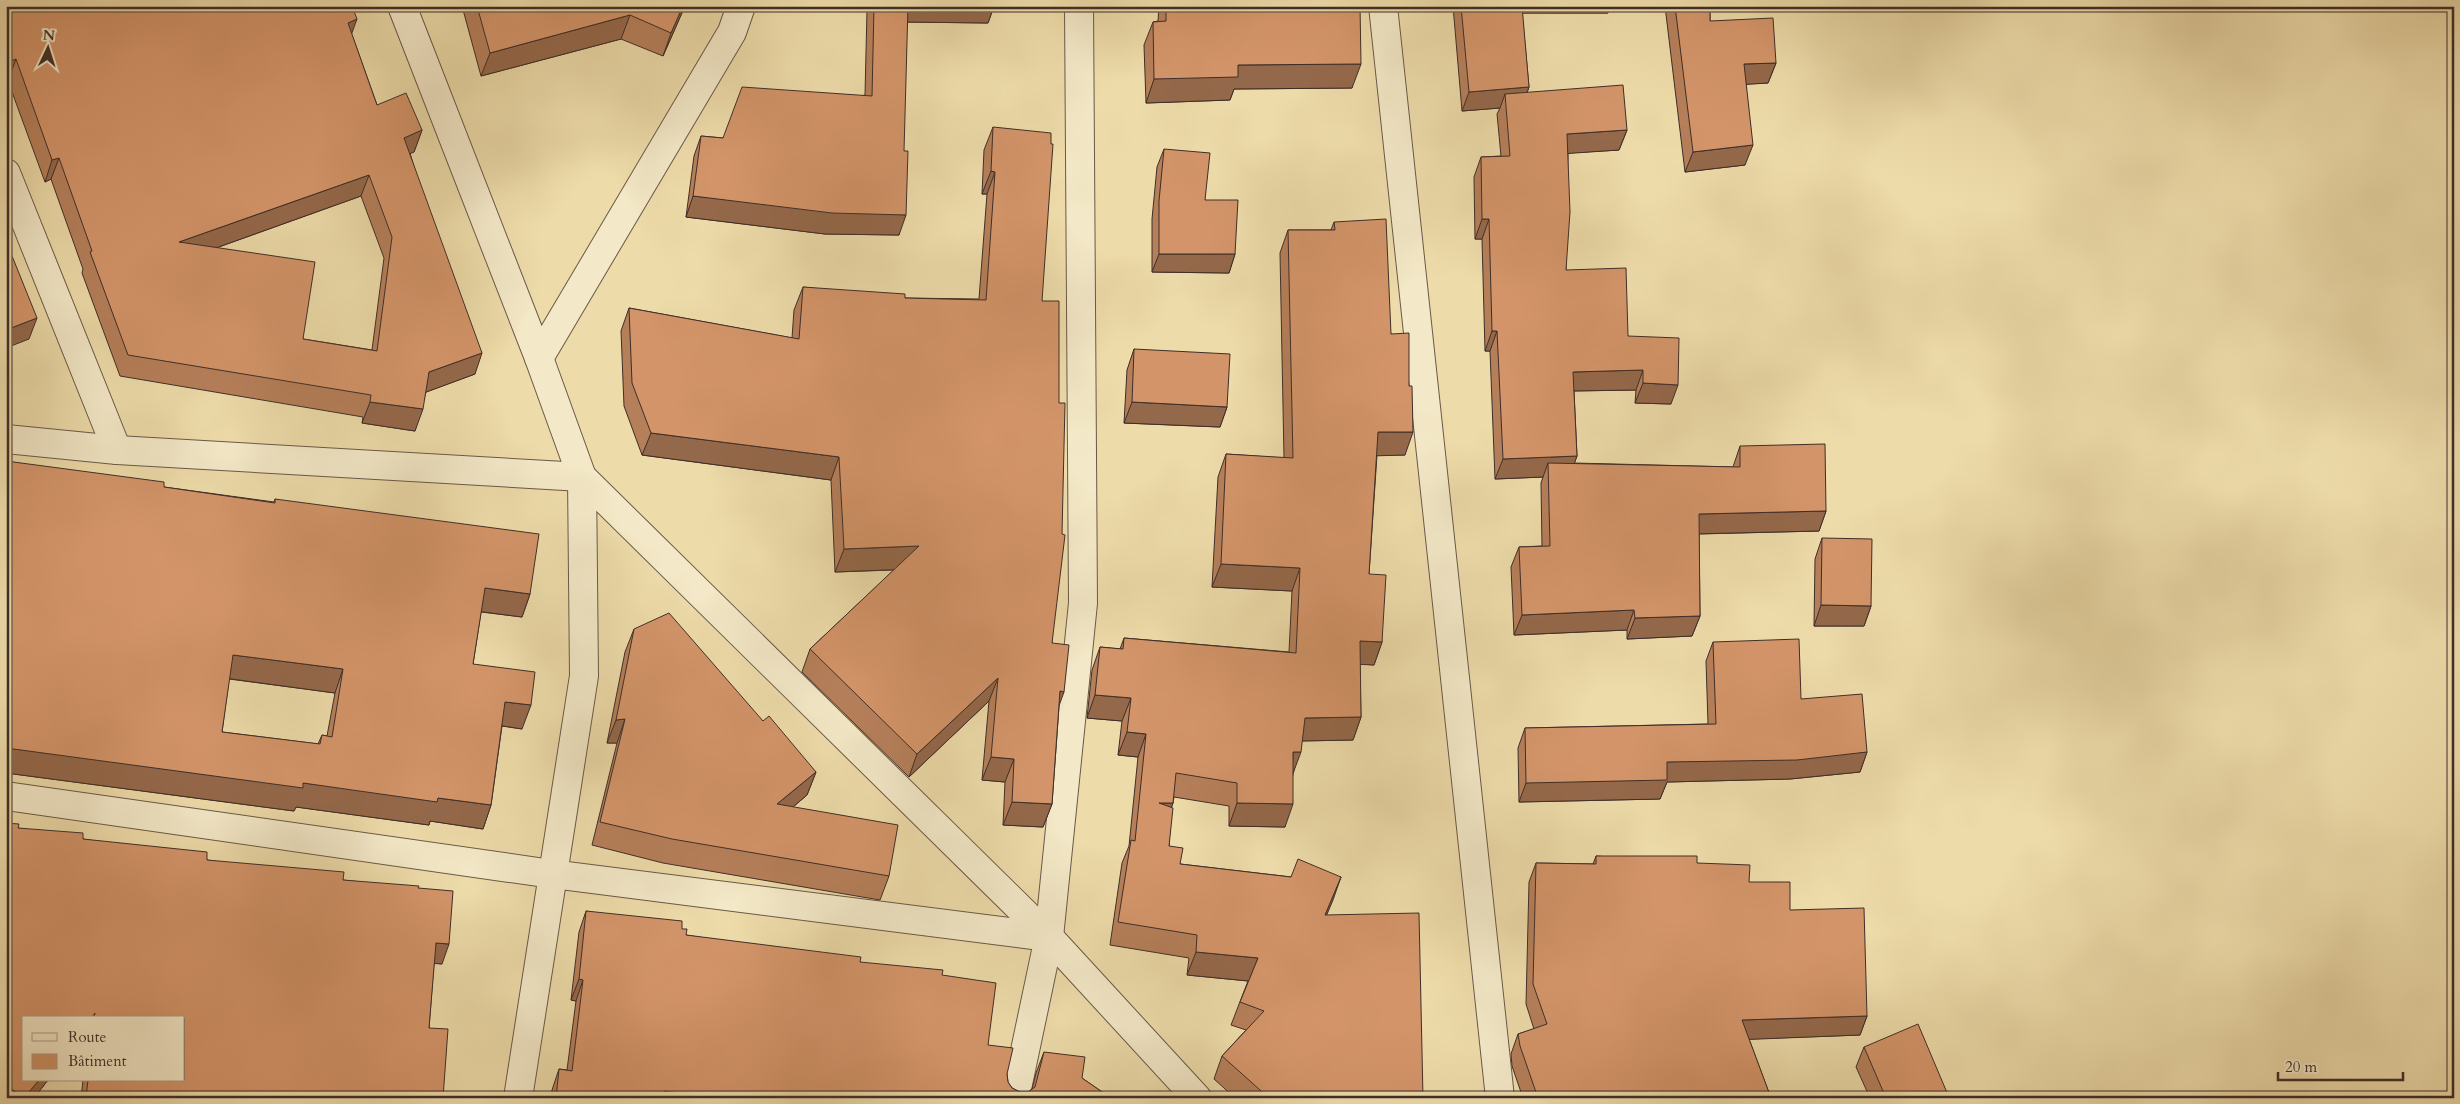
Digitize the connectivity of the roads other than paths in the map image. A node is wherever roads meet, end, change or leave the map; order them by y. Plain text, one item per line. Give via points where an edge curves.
1 (402, 6) edge
2 (741, 6) edge
3 (1079, 6) edge
4 (1382, 6) edge
5 (6, 173) edge
6 (539, 358) junction
7 (6, 439) edge
8 (117, 450) junction
9 (582, 477) junction
10 (6, 796) edge
11 (552, 874) junction
12 (1049, 937) junction
13 (518, 1098) edge
14 (1014, 1098) edge
15 (1197, 1098) edge
16 (1500, 1098) edge

1 - 6 street
2 - 6 street via 732,32
3 - 12 street via 1083,603
4 - 16 street
5 - 8 street
6 - 9 street
7 - 8 street
8 - 9 street
9 - 11 street via 584,676
9 - 12 street
10 - 11 street
11 - 12 street
11 - 13 street
12 - 14 street
12 - 15 street

